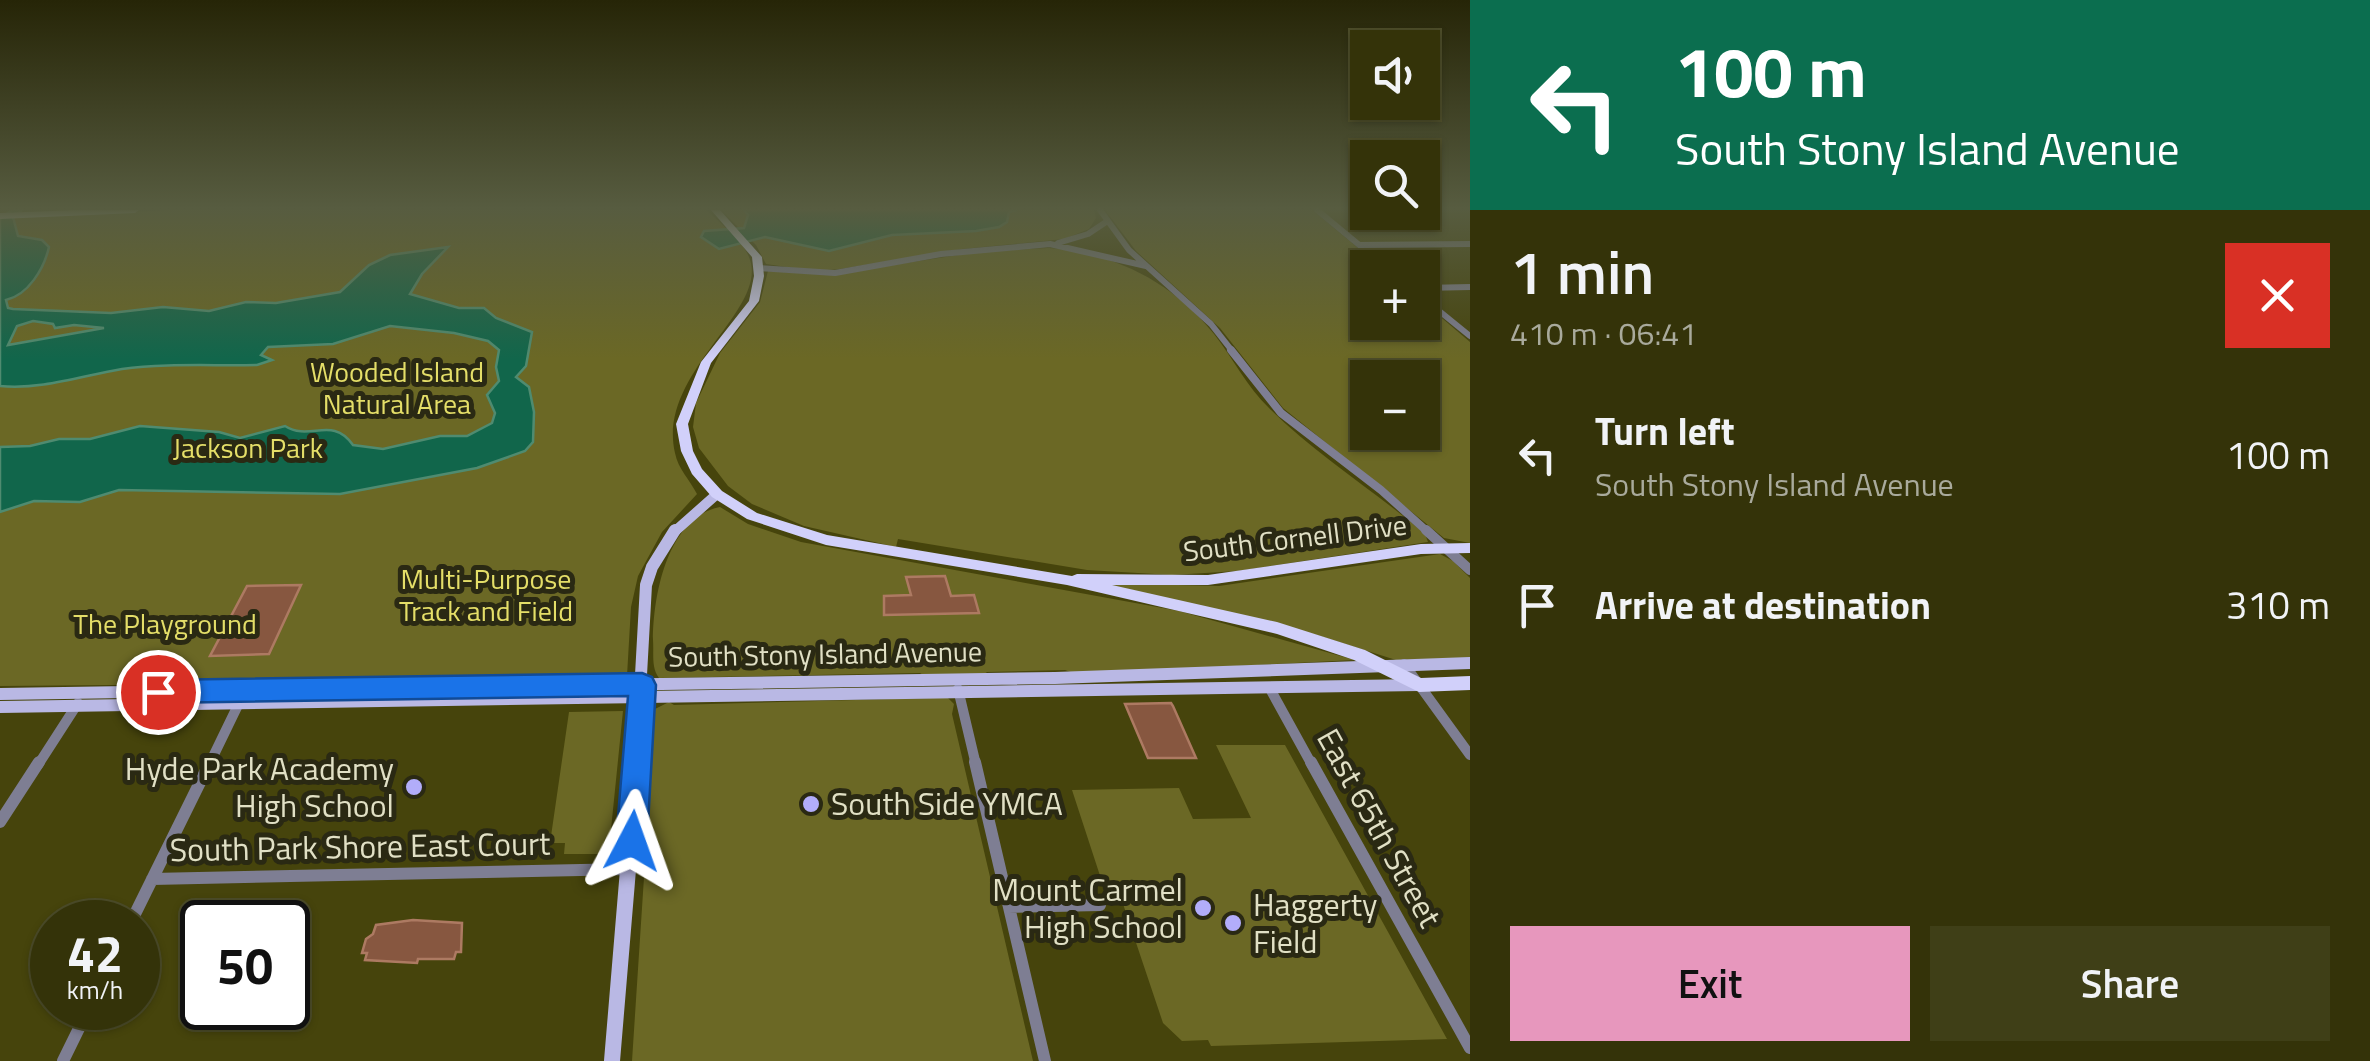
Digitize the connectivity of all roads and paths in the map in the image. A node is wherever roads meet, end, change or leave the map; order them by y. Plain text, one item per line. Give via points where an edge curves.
1 (756, 260) edge
2 (917, 260) edge
3 (1118, 260) edge
4 (1140, 260) edge
5 (1146, 266) junction
6 (759, 268) junction
7 (1440, 288) edge
8 (1470, 288) edge
9 (1440, 312) edge
10 (1470, 336) edge
11 (717, 494) junction
12 (1448, 548) junction
13 (1470, 548) edge
14 (1470, 570) edge
15 (1067, 580) junction
16 (1470, 663) edge
17 (1404, 664) junction
18 (1380, 666) junction
19 (1470, 684) edge
20 (1419, 685) junction
21 (958, 686) junction
22 (1269, 687) junction
23 (642, 691) junction
24 (0, 694) edge
25 (242, 697) junction
26 (80, 699) junction
27 (0, 707) edge
28 (1470, 755) edge
29 (0, 822) edge
30 (630, 869) junction
31 (152, 879) junction
32 (142, 900) edge
33 (1100, 904) dead end
34 (1009, 907) junction
35 (78, 1030) edge
36 (1470, 1048) edge
37 (63, 1061) edge
38 (612, 1061) edge
39 (1045, 1061) edge

1 - 6 highway
2 - 6 street via 835,272
3 - 5 street
4 - 5 street
5 - 12 street via 1202,314 1281,412
6 - 11 highway via 754,301 706,362 682,424 687,451
7 - 8 street
9 - 10 street
11 - 15 highway, South Cornell Drive via 752,516 826,540
11 - 23 main road via 674,531 652,567 642,611
12 - 13 highway, South Cornell Drive
12 - 14 street
12 - 15 highway, South Cornell Drive via 1208,580
15 - 18 highway, South Cornell Drive via 1277,628
16 - 17 main road, South Stony Island Avenue
17 - 18 main road, South Stony Island Avenue
17 - 20 street
18 - 20 highway, South Cornell Drive
18 - 21 main road, South Stony Island Avenue
19 - 20 highway, South Stony Island Avenue
20 - 22 main road, South Stony Island Avenue
20 - 28 street
21 - 22 main road, South Stony Island Avenue
21 - 23 main road, South Stony Island Avenue
21 - 34 street
22 - 36 street, East 65th Street
23 - 25 main road, South Stony Island Avenue
23 - 30 main road
24 - 26 main road, South Stony Island Avenue
25 - 26 main road, South Stony Island Avenue
25 - 31 street
26 - 27 main road, South Stony Island Avenue
26 - 29 street
30 - 31 street, South Park Shore East Court
30 - 38 main road
31 - 32 street
33 - 34 street
34 - 39 street
35 - 37 street

